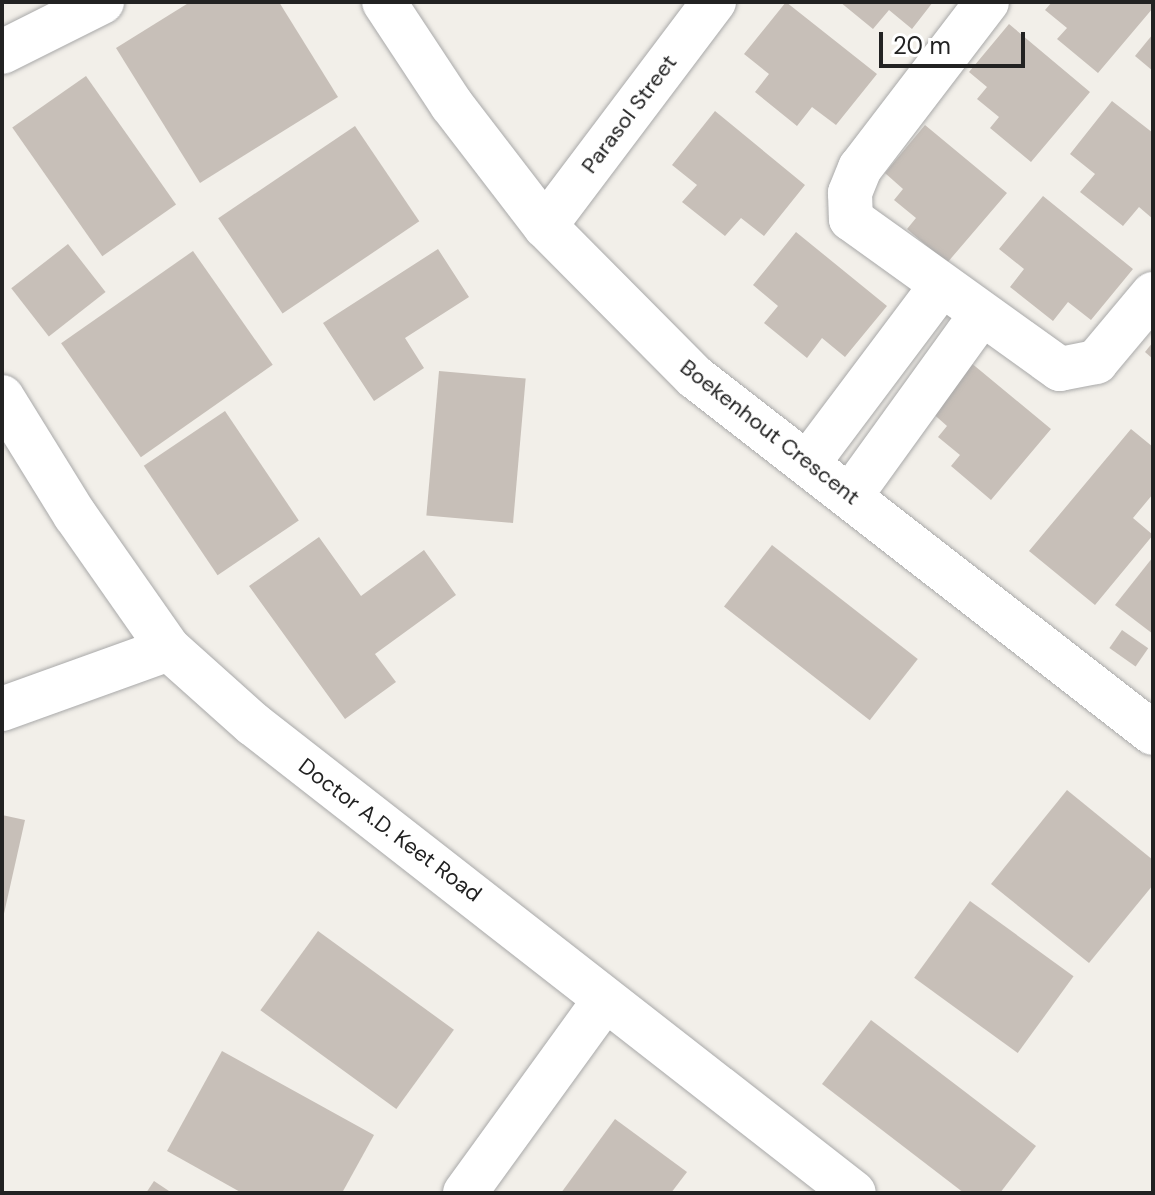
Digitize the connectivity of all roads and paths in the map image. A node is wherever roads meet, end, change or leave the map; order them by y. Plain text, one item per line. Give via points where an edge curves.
1 (102, 2) edge
2 (384, 2) edge
3 (714, 2) edge
4 (987, 2) edge
5 (2, 52) edge
6 (545, 226) junction
7 (941, 286) junction
8 (1153, 294) edge
9 (980, 316) junction
10 (2, 397) edge
11 (808, 463) junction
12 (851, 495) junction
13 (169, 649) junction
14 (2, 709) edge
15 (1153, 733) edge
16 (604, 1001) junction
17 (465, 1193) edge
18 (854, 1193) edge

1 - 5 street
2 - 6 street, Boekenhout Crescent via 452,105
3 - 6 street, Parasol Street
4 - 7 street via 868,155 850,193 848,210 857,226
6 - 11 street, Boekenhout Crescent via 695,377
7 - 9 street
7 - 11 street
8 - 9 street via 1107,353 1072,371 1034,356
9 - 12 street
10 - 13 street, Doctor A.D. Keet Road via 75,515
11 - 12 street, Boekenhout Crescent
12 - 15 street, Boekenhout Crescent
13 - 14 street
13 - 16 street, Doctor A.D. Keet Road via 253,724 522,930
16 - 17 street
16 - 18 street, Doctor A.D. Keet Road

